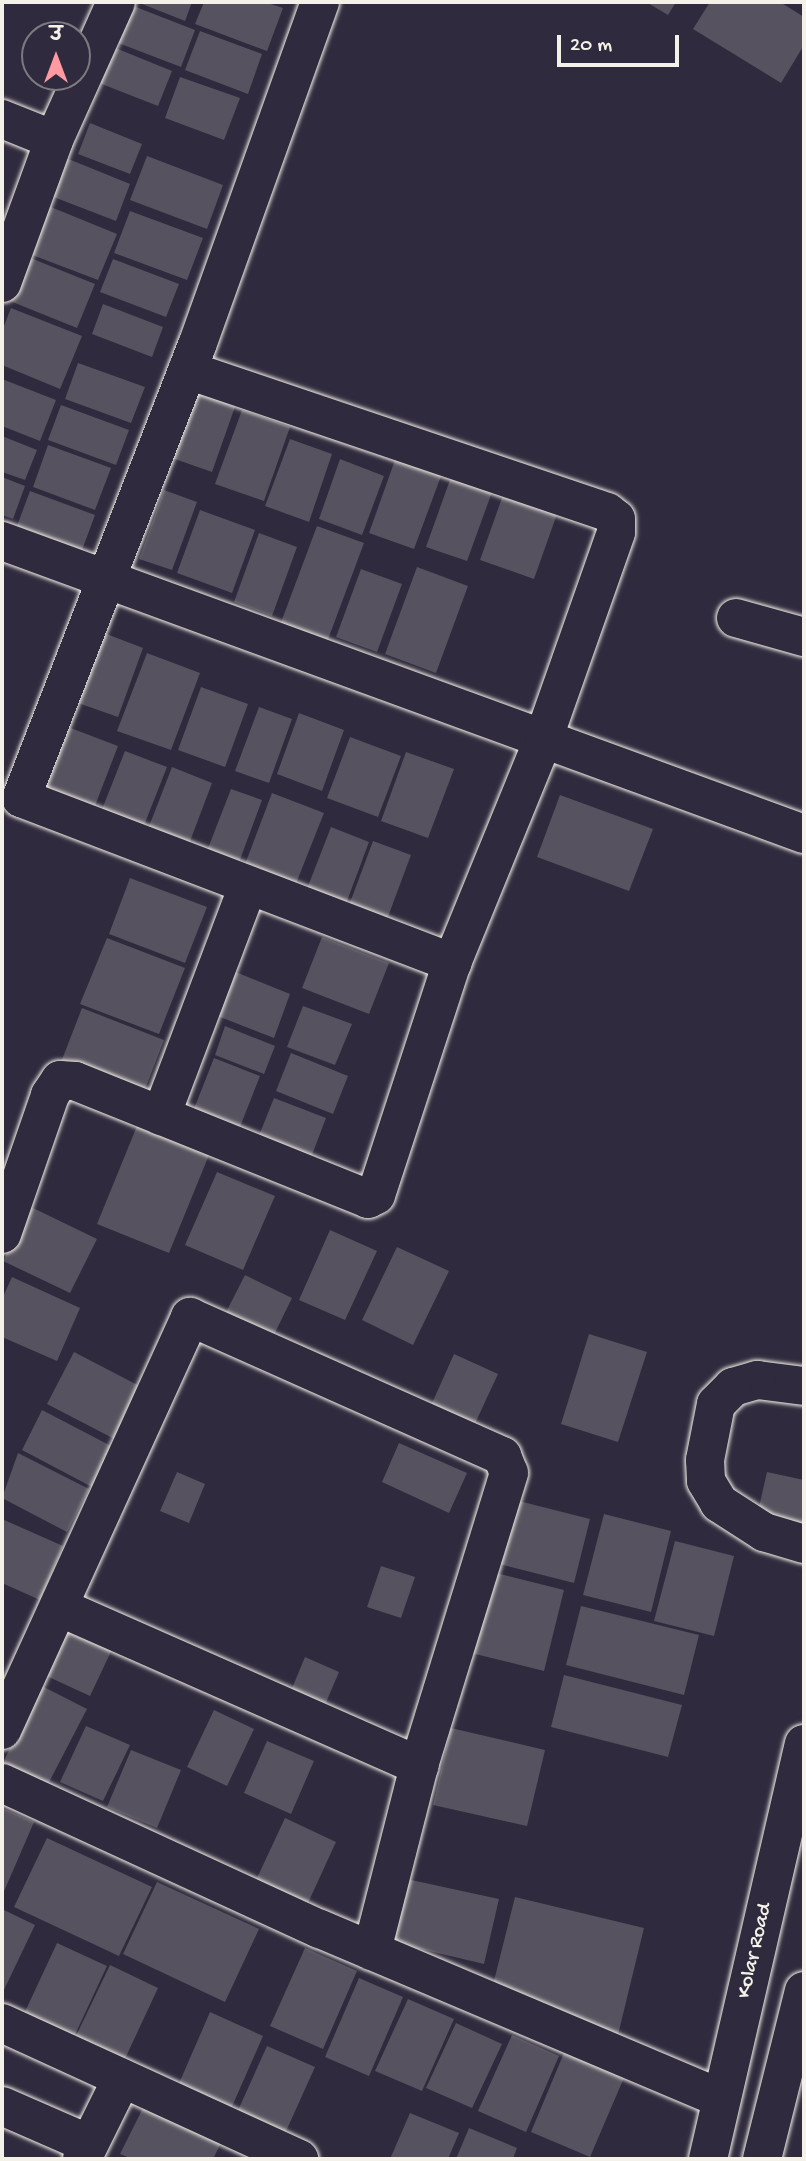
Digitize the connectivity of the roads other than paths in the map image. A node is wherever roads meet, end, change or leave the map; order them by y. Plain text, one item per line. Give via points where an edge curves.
1 (116, 2) edge
2 (320, 2) edge
3 (2, 119) edge
4 (54, 139) junction
5 (2, 283) edge
6 (187, 370) junction
7 (2, 541) edge
8 (102, 578) junction
9 (736, 618) dead end
10 (804, 637) edge
11 (544, 737) junction
12 (804, 834) edge
13 (248, 886) junction
14 (452, 963) junction
15 (161, 1116) junction
16 (2, 1234) edge
17 (804, 1386) edge
18 (804, 1545) edge
19 (59, 1607) junction
20 (2, 1730) edge
21 (804, 1744) edge
22 (419, 1766) junction
23 (2, 1783) edge
24 (372, 1951) junction
25 (804, 1991) edge
26 (2, 2024) edge
27 (122, 2078) junction
28 (721, 2098) junction
29 (2, 2106) edge
30 (86, 2152) edge
31 (299, 2159) edge
32 (708, 2159) edge
33 (762, 2159) edge

1 - 4 street
2 - 6 street
3 - 4 street
4 - 5 street
6 - 8 street
6 - 11 street via 616,519
7 - 8 street
8 - 11 street
8 - 13 street via 21,798
9 - 10 street
11 - 12 street
11 - 14 street
13 - 14 street
13 - 15 street
14 - 15 street via 372,1199
15 - 16 street via 75,1081 60,1080 50,1095
17 - 18 street via 757,1380 733,1387 716,1404 705,1460 706,1482 719,1503 764,1532
19 - 20 street
19 - 22 street
19 - 22 street via 185,1325 198,1317 509,1462
21 - 28 street, Kolar Road
22 - 24 street
23 - 24 street
24 - 28 street
25 - 33 street
26 - 27 street
27 - 30 street
27 - 31 street
28 - 32 street, Kolar Road
29 - 30 street

